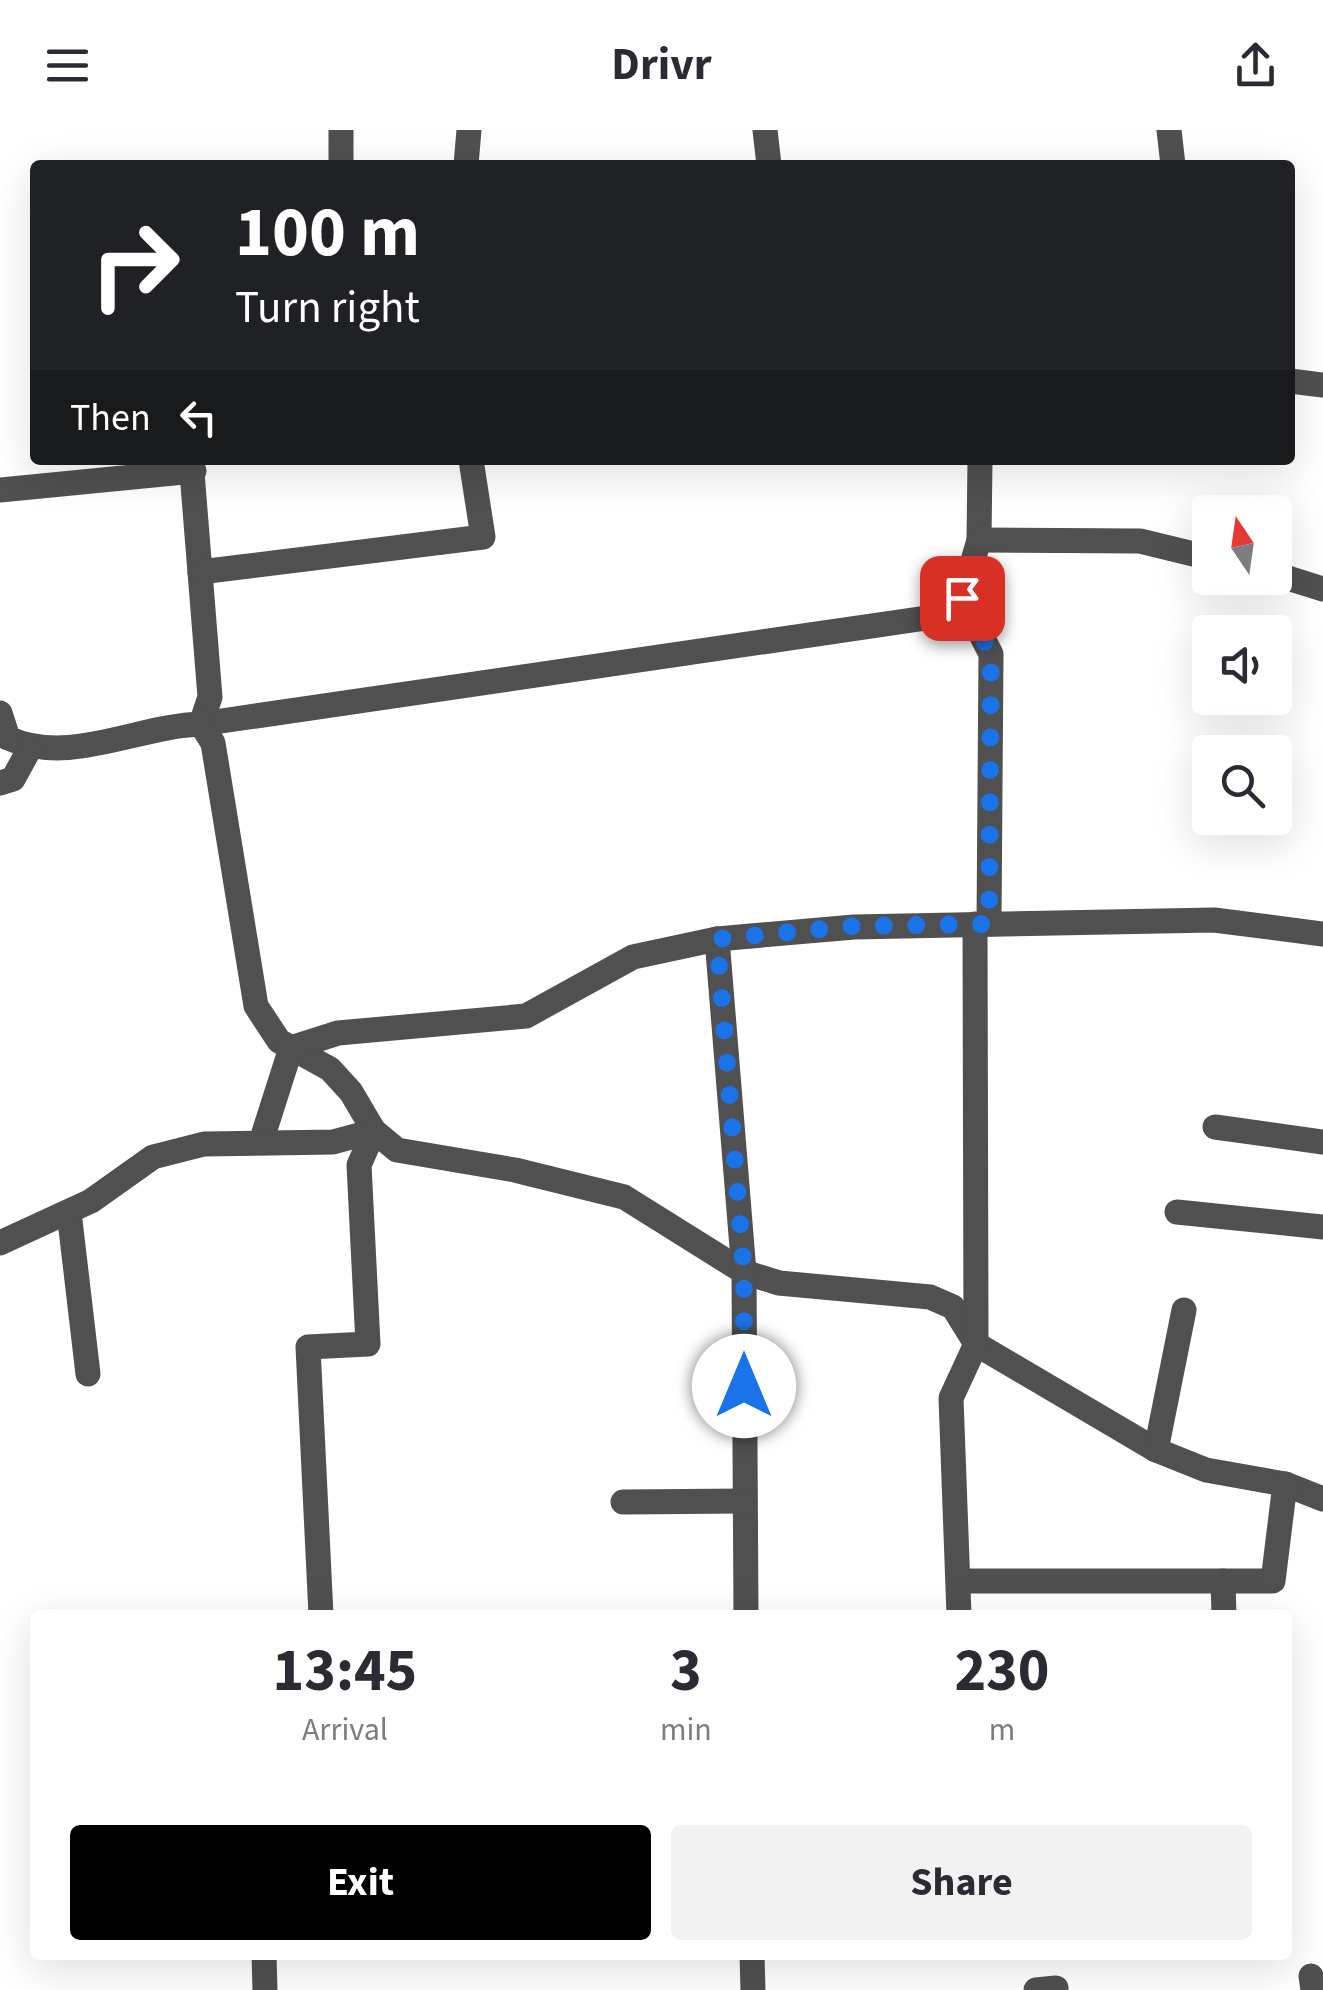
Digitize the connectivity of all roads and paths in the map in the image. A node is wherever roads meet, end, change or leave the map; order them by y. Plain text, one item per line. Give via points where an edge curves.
1 (340, 130) edge
2 (469, 130) edge
3 (765, 130) edge
4 (1169, 130) edge
5 (341, 160) edge
6 (466, 160) edge
7 (768, 160) edge
8 (1172, 160) edge
9 (1295, 381) edge
10 (1323, 384) edge
11 (471, 465) edge
12 (980, 465) edge
13 (192, 466) edge
14 (0, 490) edge
15 (979, 540) junction
16 (1192, 554) edge
17 (200, 572) junction
18 (1292, 579) edge
19 (1323, 589) edge
20 (962, 598) junction
21 (0, 713) edge
22 (200, 724) junction
23 (30, 748) junction
24 (0, 784) edge
25 (982, 924) junction
26 (1323, 934) edge
27 (717, 939) junction
28 (290, 1048) junction
29 (1215, 1127) dead end
30 (374, 1131) junction
31 (261, 1142) junction
32 (1323, 1142) edge
33 (68, 1212) junction
34 (1177, 1212) dead end
35 (1323, 1227) edge
36 (0, 1243) edge
37 (744, 1272) junction
38 (1184, 1310) dead end
39 (976, 1344) junction
40 (88, 1374) dead end
41 (1156, 1450) junction
42 (1285, 1484) junction
43 (1323, 1499) edge
44 (745, 1501) junction
45 (623, 1502) dead end
46 (959, 1581) junction
47 (1222, 1581) junction
48 (322, 1610) edge
49 (746, 1610) edge
50 (958, 1610) edge
51 (1224, 1610) edge
52 (264, 1960) edge
53 (752, 1960) edge
54 (265, 1990) edge
55 (753, 1990) edge

1 - 5 street
2 - 6 street
3 - 7 street
4 - 8 street
9 - 10 street
11 - 17 street via 483,537
12 - 15 street
13 - 14 street
13 - 17 street
15 - 16 street via 1140,542
15 - 20 street
17 - 22 street via 210,697
18 - 19 street
20 - 22 street via 933,617
20 - 25 street via 991,654
21 - 23 street via 8,738
22 - 23 street via 90,746
22 - 28 street via 213,743 256,1006
23 - 24 street via 12,780
25 - 26 street via 1214,920
25 - 27 street via 854,926
25 - 39 street
27 - 28 street via 633,957 526,1016 338,1034
27 - 37 street
28 - 30 street via 330,1069
28 - 31 street
29 - 32 street
30 - 31 street via 333,1142
30 - 37 street via 398,1150 624,1197
30 - 48 street via 359,1165 368,1344 308,1347
31 - 33 street via 204,1144 153,1157
33 - 36 street
33 - 40 street
34 - 35 street
37 - 39 street via 779,1283 930,1298 953,1306
37 - 44 street
38 - 41 street
39 - 41 street
39 - 46 street via 951,1398
41 - 42 street via 1206,1470
42 - 43 street
42 - 47 street via 1273,1581
44 - 45 street
44 - 49 street
46 - 47 street
46 - 50 street
47 - 51 street
52 - 54 street
53 - 55 street

